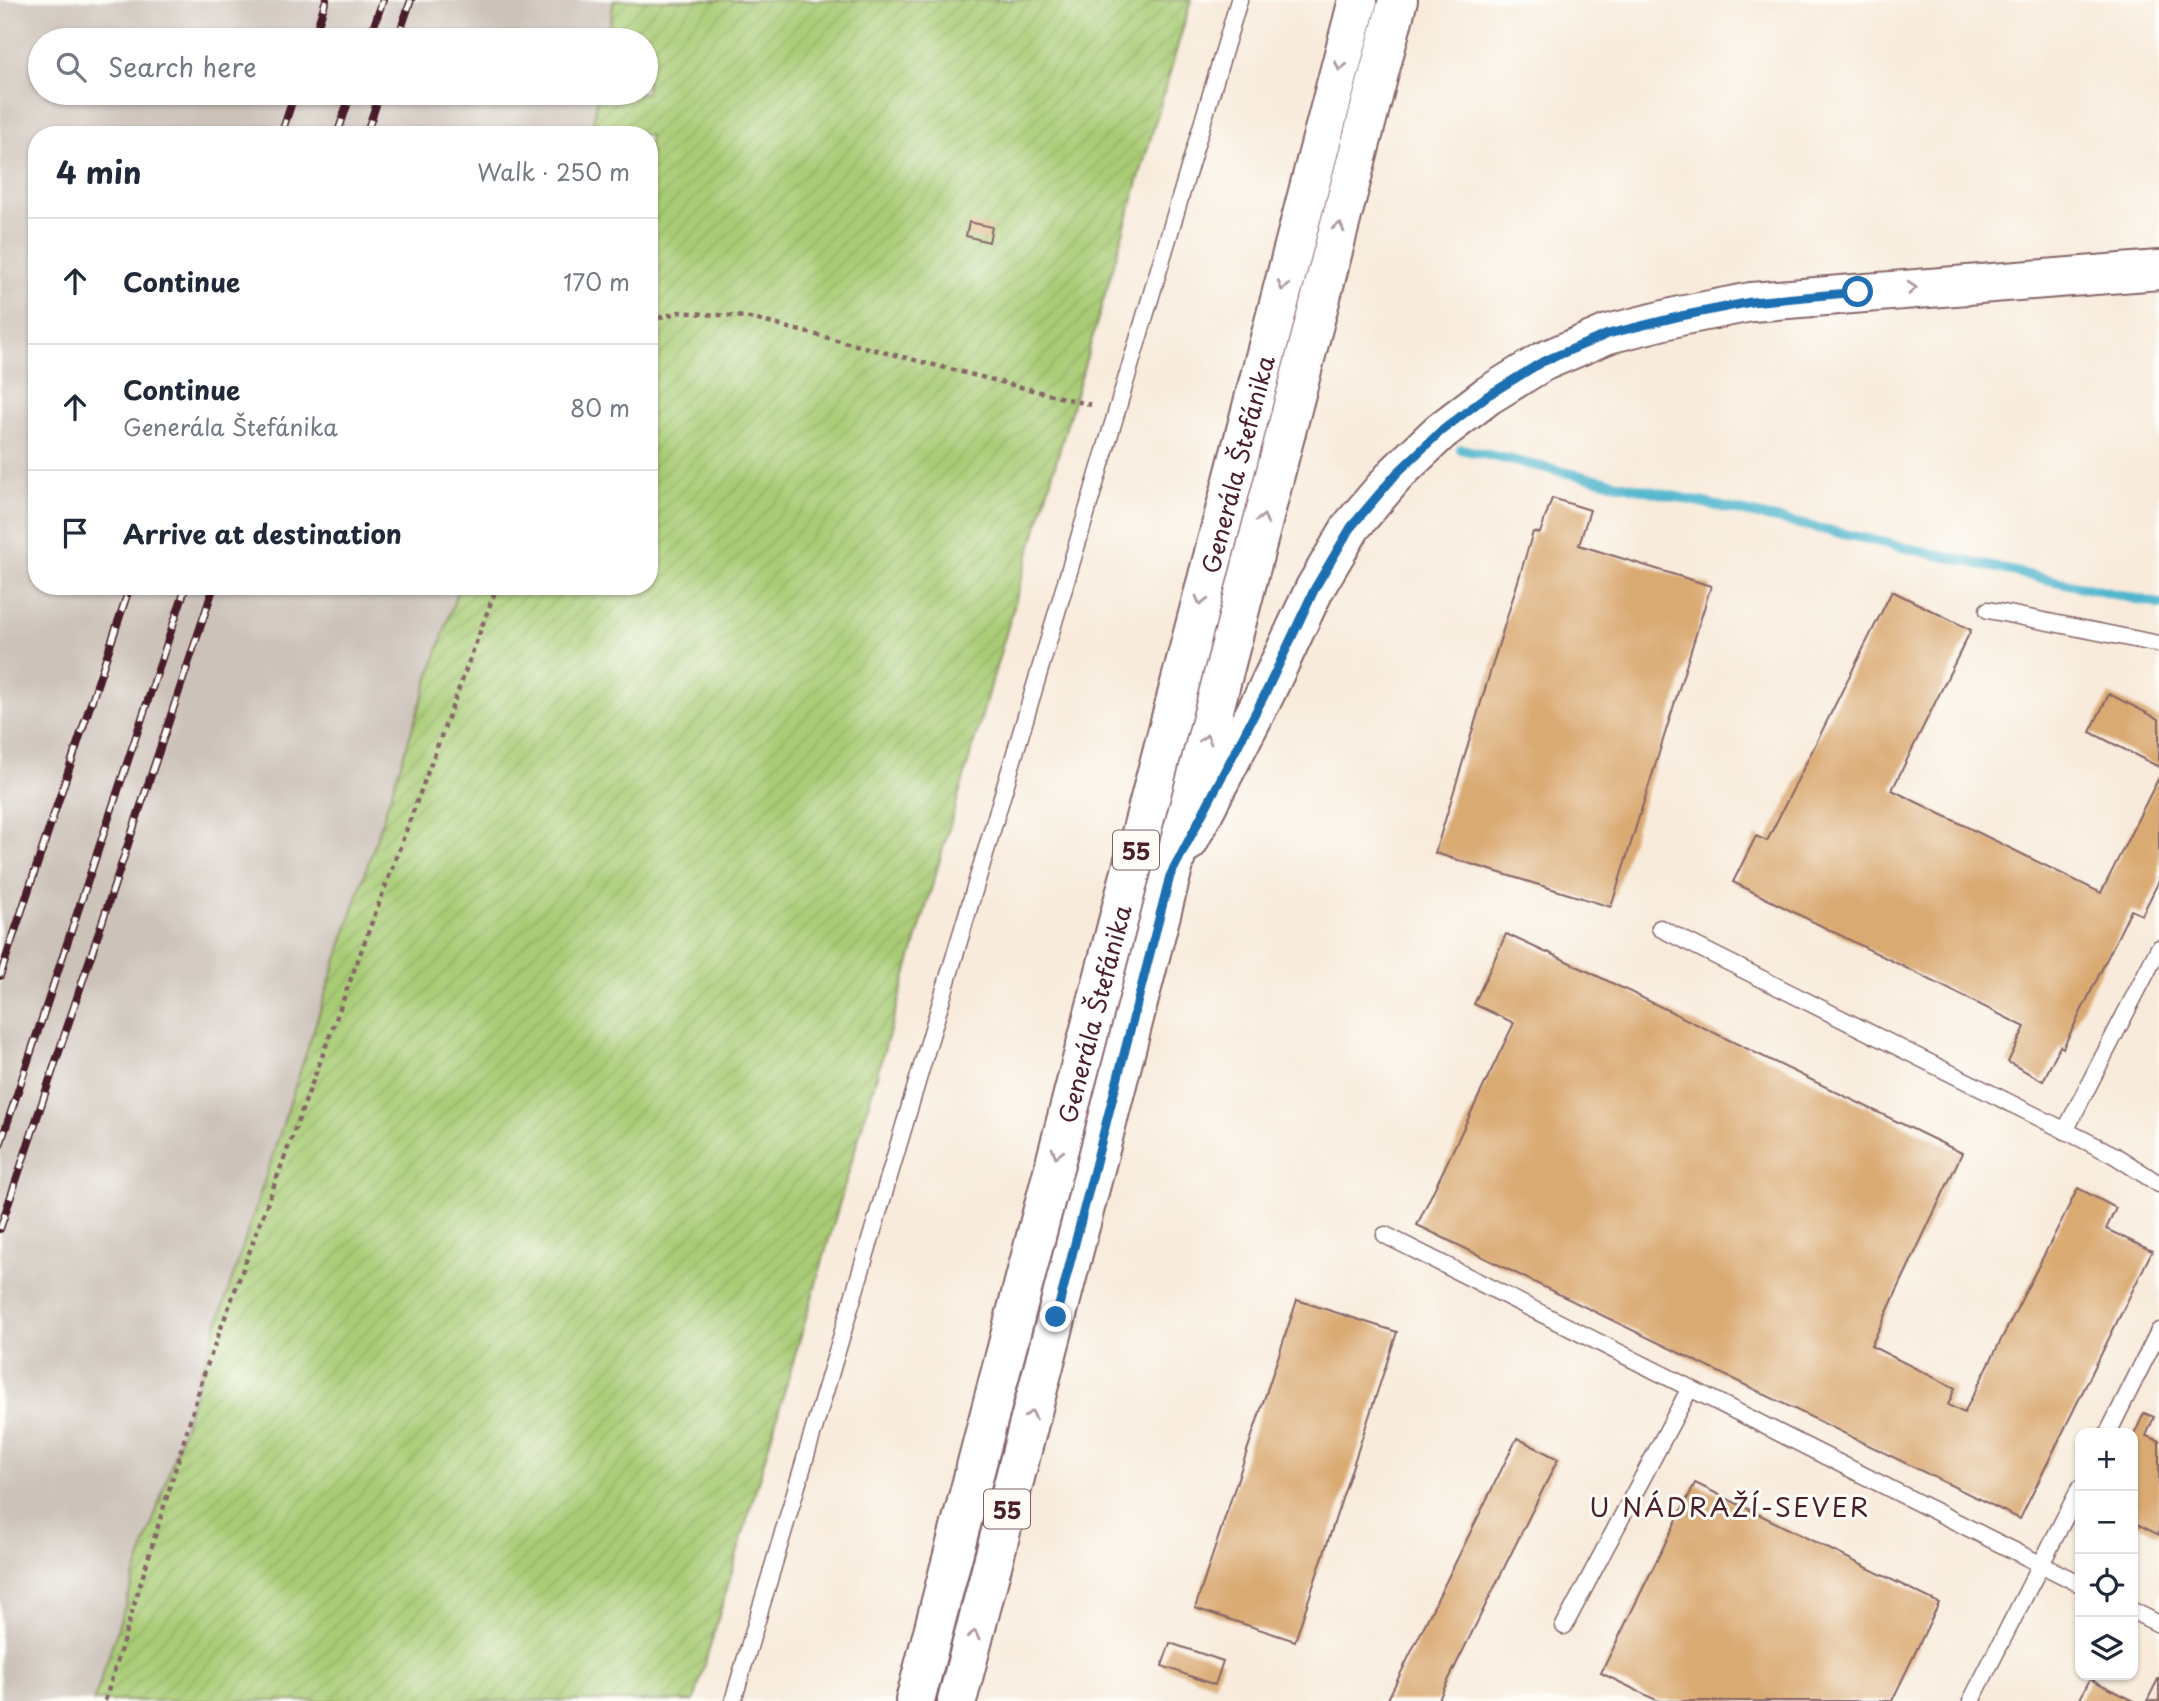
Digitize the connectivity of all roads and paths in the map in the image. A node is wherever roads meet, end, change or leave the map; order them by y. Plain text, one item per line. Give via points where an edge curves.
1 (1239, 0) edge
2 (1357, 0) edge
3 (1398, 0) edge
4 (2159, 270) edge
5 (658, 318) edge
6 (1115, 411) junction
7 (494, 595) edge
8 (1988, 610) dead end
9 (2159, 644) edge
10 (1170, 876) junction
11 (1660, 928) dead end
12 (2159, 948) edge
13 (2065, 1131) junction
14 (2159, 1184) edge
15 (1385, 1235) dead end
16 (2159, 1331) edge
17 (1690, 1388) junction
18 (2110, 1428) edge
19 (2078, 1491) edge
20 (2041, 1565) junction
21 (2075, 1582) edge
22 (2138, 1614) edge
23 (2159, 1624) edge
24 (1564, 1626) dead end
25 (105, 1701) edge
26 (733, 1701) edge
27 (915, 1701) edge
28 (957, 1701) edge
29 (1971, 1701) edge

1 - 6 lane
2 -> 27 main road, Generála Štefánika / 55
10 -> 3 main road, Generála Štefánika / 55
10 -> 4 main road via 1315,588 1351,527 1440,432 1542,362 1608,334 1751,302
5 - 6 path via 679,312 746,317
6 - 26 lane
7 - 25 path via 205,1371
8 - 9 lane
28 -> 10 main road, Generála Štefánika / 55
11 - 13 lane
12 - 13 lane
13 - 14 lane
15 - 17 lane
16 - 18 lane
17 - 20 lane
17 - 24 lane
19 - 20 lane
20 - 21 lane
20 - 29 lane
22 - 23 lane

